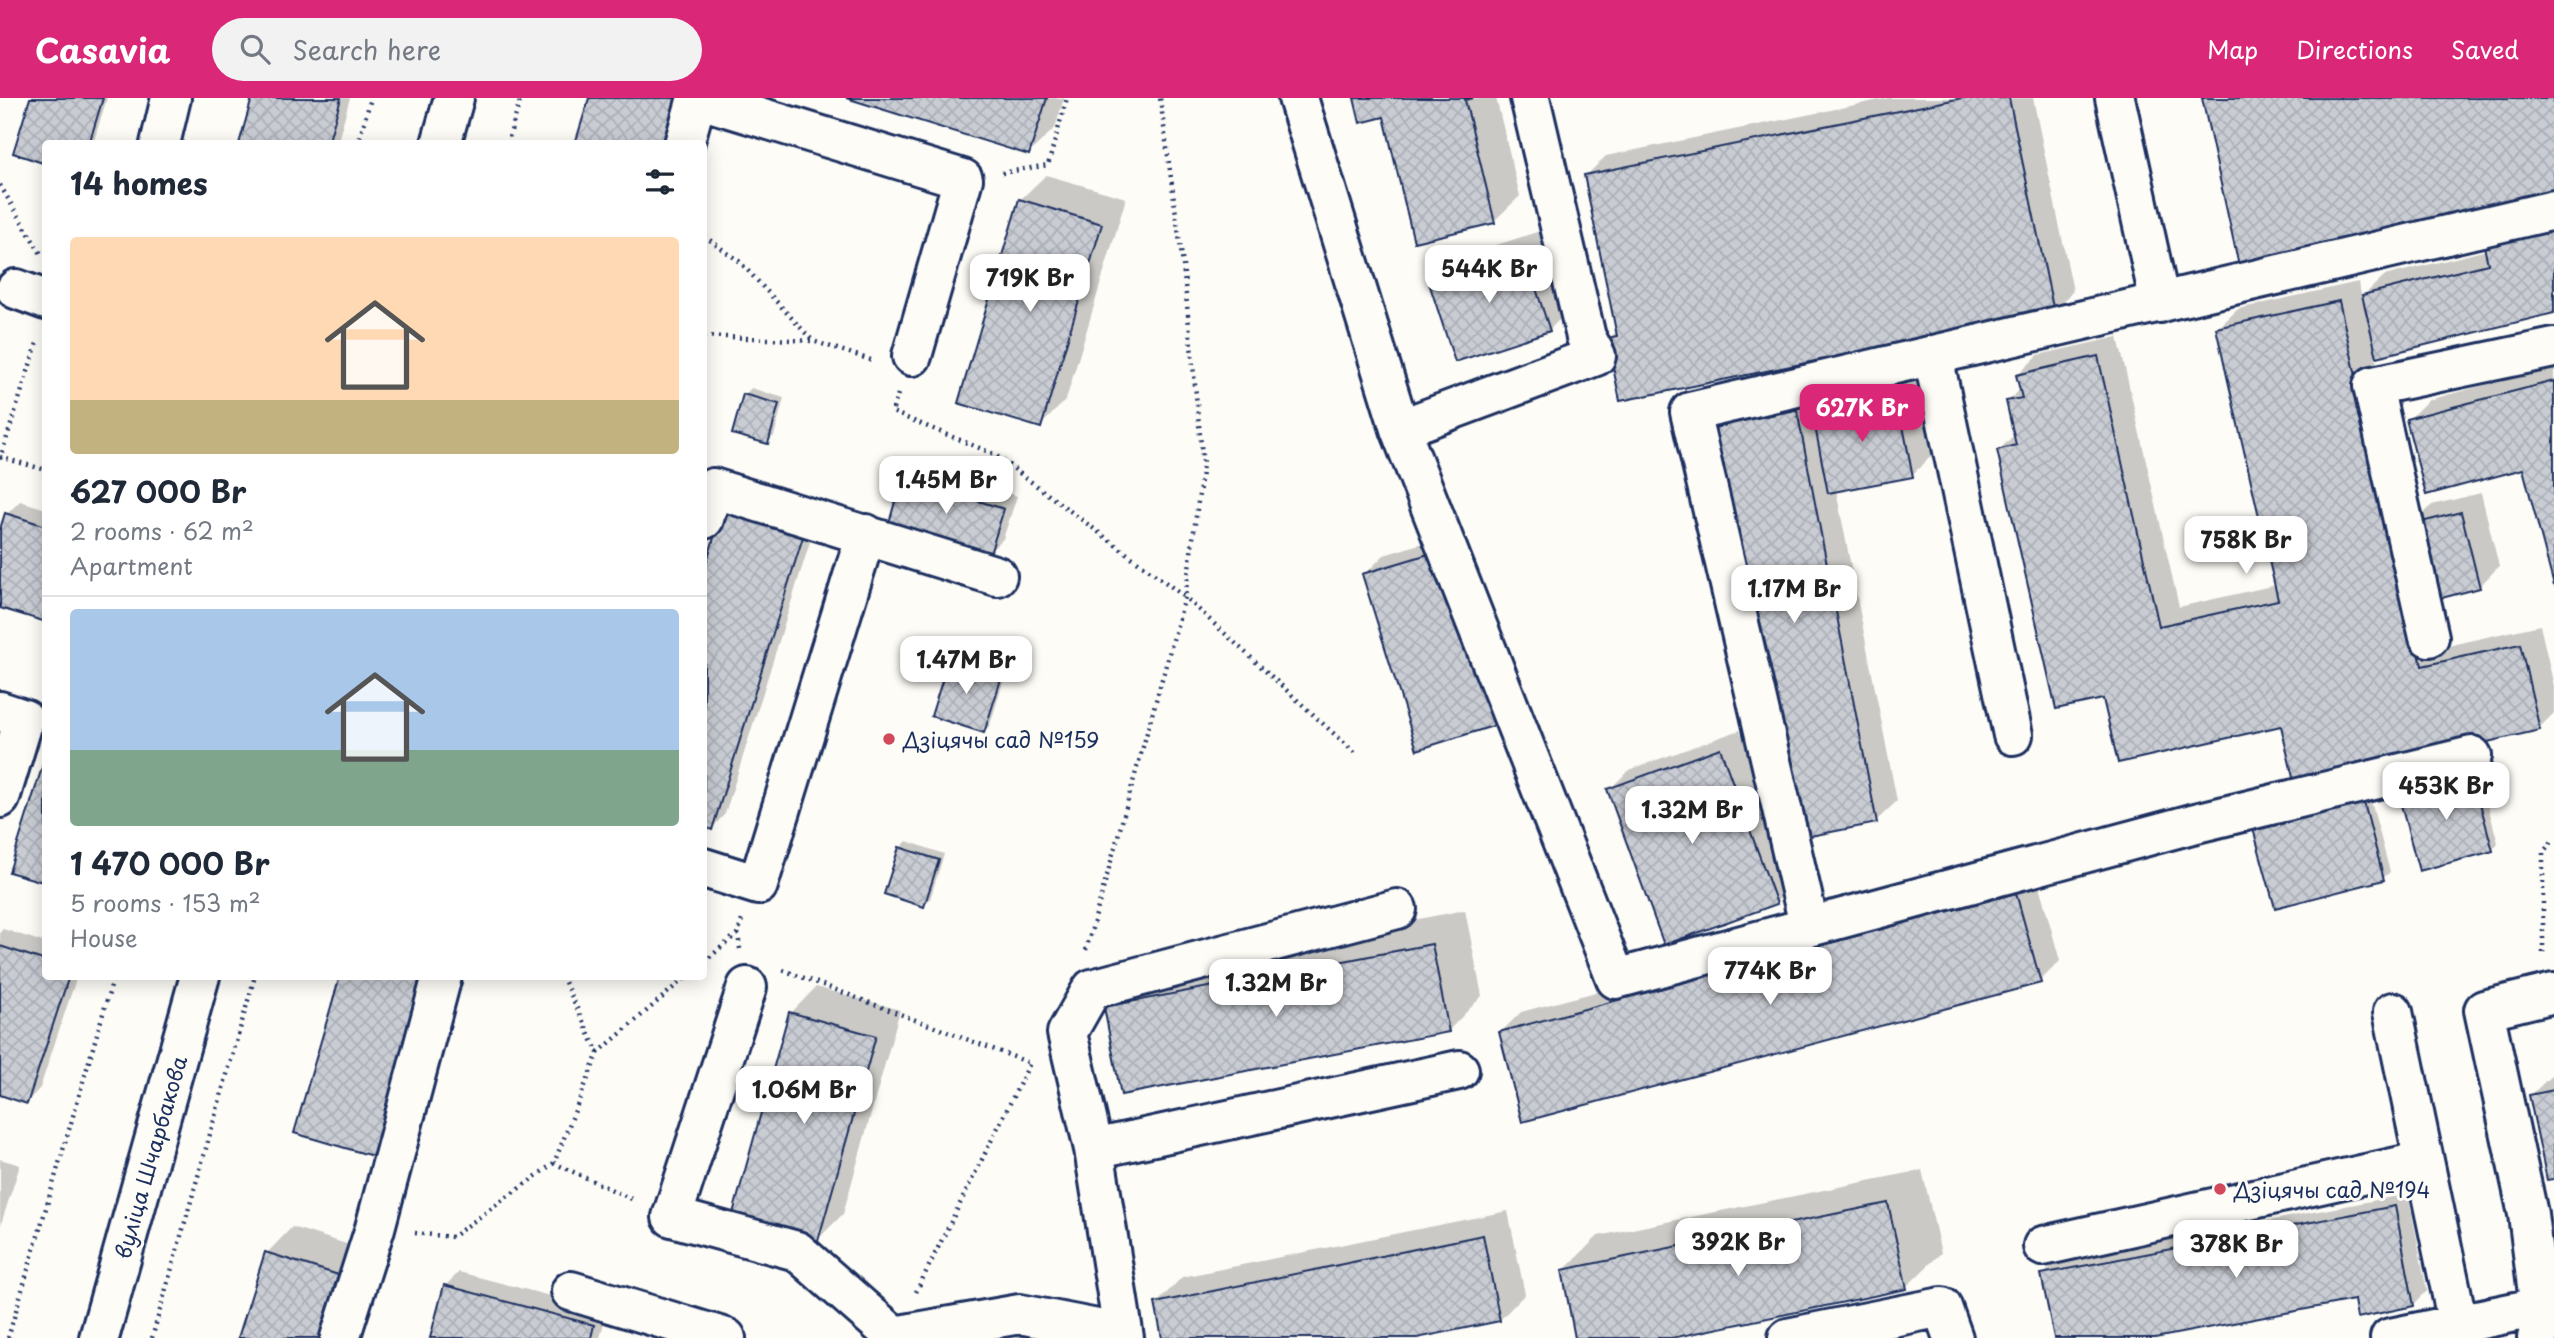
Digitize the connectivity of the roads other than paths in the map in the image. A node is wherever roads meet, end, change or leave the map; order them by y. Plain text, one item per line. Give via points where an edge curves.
1 (171, 98) edge
2 (454, 98) edge
3 (1298, 98) edge
4 (1530, 98) edge
5 (2115, 98) edge
6 (161, 140) edge
7 (442, 140) edge
8 (685, 140) edge
9 (2554, 210) edge
10 (2160, 303) junction
11 (2554, 348) edge
12 (1933, 356) junction
13 (909, 364) road end
14 (1400, 429) junction
15 (707, 509) edge
16 (866, 534) junction
17 (997, 576) dead end
18 (2429, 637) dead end
19 (0, 711) edge
20 (2013, 735) dead end
21 (2472, 756) dead end
22 (0, 798) edge
23 (707, 869) edge
24 (1397, 909) dead end
25 (1809, 925) junction
26 (199, 980) edge
27 (441, 980) edge
28 (747, 987) road end
29 (2549, 994) edge
30 (2393, 1012) dead end
31 (1459, 1070) dead end
32 (1094, 1149) junction
33 (2424, 1161) junction
34 (2541, 1211) edge
35 (2043, 1246) dead end
36 (570, 1291) dead end
37 (2538, 1322) edge
38 (2458, 1324) junction
39 (1124, 1336) edge
40 (894, 1337) edge
41 (99, 1338) edge
42 (340, 1338) edge
43 (726, 1338) edge
44 (1788, 1338) edge
45 (1953, 1338) edge
46 (2390, 1338) edge

1 - 6 street
2 - 7 street
3 - 14 street
4 - 14 street via 1586,337 1596,356
5 - 10 street
8 - 13 street via 697,98 963,179
9 - 10 street
10 - 12 street
11 - 18 street via 2373,386
12 - 20 street
12 - 25 street via 1690,412
14 - 25 street via 1616,979
15 - 16 street via 713,488
16 - 17 street
16 - 23 street via 758,885
19 - 22 street via 24,719
21 - 25 street
24 - 32 street via 1092,989 1067,1033
26 - 41 street, вуліца Шчарбакова
27 - 42 street via 375,1228
28 - 40 street via 671,1217 797,1251
29 - 34 street via 2484,1010
30 - 33 street
31 - 32 street
32 - 39 street
33 - 35 street
33 - 38 street
34 - 37 street
36 - 43 street
37 - 38 street
38 - 46 street
39 - 40 street via 1020,1314
44 - 45 street via 1942,1307

